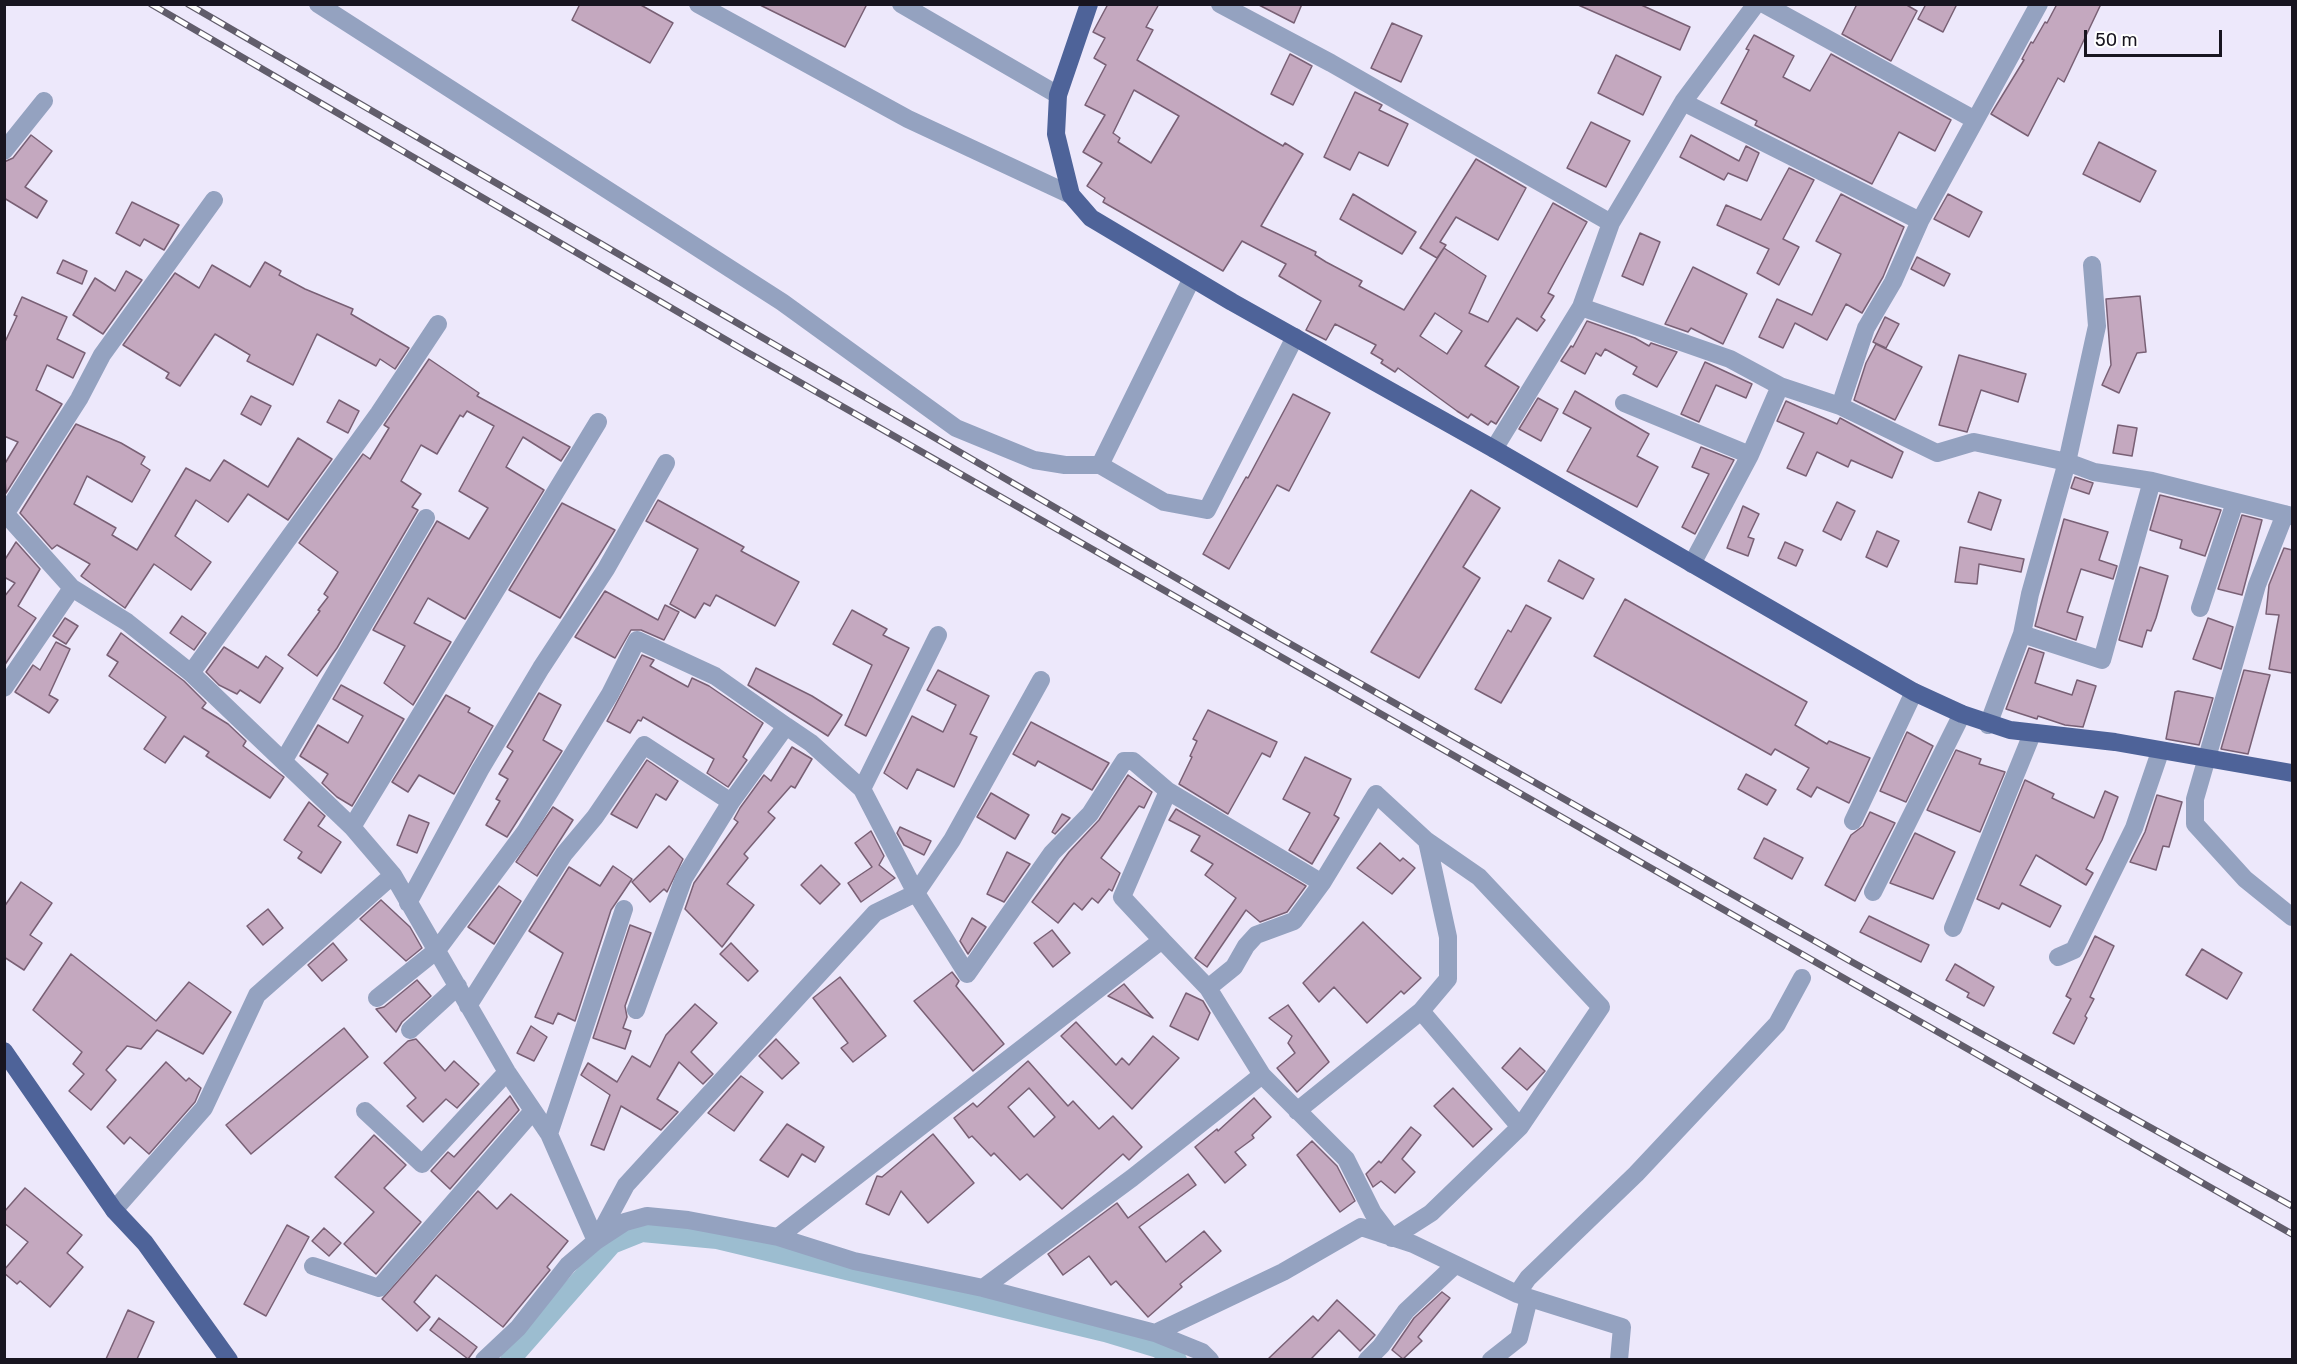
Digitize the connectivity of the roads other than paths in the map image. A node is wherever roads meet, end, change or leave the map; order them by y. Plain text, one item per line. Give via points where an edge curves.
1 (318, 4) edge
2 (698, 4) edge
3 (901, 4) edge
4 (1089, 4) edge
5 (1220, 4) edge
6 (1756, 4) edge
7 (1764, 4) edge
8 (2030, 7) edge
9 (1058, 94) junction
10 (44, 101) dead end
11 (1683, 102) junction
12 (1975, 120) junction
13 (4, 151) edge
14 (1071, 195) junction
15 (214, 200) dead end
16 (1920, 221) junction
17 (1611, 223) junction
18 (2092, 265) dead end
19 (1192, 278) junction
20 (1581, 307) junction
21 (438, 324) dead end
22 (1295, 337) junction
23 (1780, 386) junction
24 (1624, 403) dead end
25 (1840, 406) junction
26 (598, 422) dead end
27 (1494, 449) junction
28 (1750, 455) junction
29 (2067, 462) junction
30 (666, 463) dead end
31 (1100, 465) junction
32 (2152, 481) junction
33 (2235, 502) junction
34 (5, 512) edge
35 (2289, 515) edge
36 (426, 518) dead end
37 (1692, 564) junction
38 (72, 588) junction
39 (2200, 608) dead end
40 (2022, 634) junction
41 (938, 635) dead end
42 (191, 673) junction
43 (1041, 680) dead end
44 (4, 688) edge
45 (1914, 692) junction
46 (1962, 714) junction
47 (1988, 725) junction
48 (786, 726) junction
49 (2032, 734) junction
50 (2160, 752) junction
51 (284, 760) junction
52 (2208, 760) junction
53 (2292, 773) edge
54 (862, 789) junction
55 (1168, 790) junction
56 (731, 802) junction
57 (1853, 821) dead end
58 (352, 827) junction
59 (1427, 841) junction
60 (393, 875) junction
61 (1322, 883) junction
62 (916, 892) junction
63 (1873, 892) dead end
64 (408, 903) junction
65 (624, 909) dead end
66 (2292, 917) edge
67 (1953, 928) dead end
68 (1162, 940) junction
69 (436, 950) junction
70 (2058, 957) dead end
71 (1802, 978) dead end
72 (458, 986) junction
73 (1208, 988) junction
74 (377, 998) dead end
75 (468, 1006) junction
76 (636, 1011) dead end
77 (1421, 1011) junction
78 (410, 1030) dead end
79 (4, 1051) edge
80 (507, 1072) junction
81 (1262, 1075) junction
82 (365, 1111) dead end
83 (1297, 1111) junction
84 (532, 1112) junction
85 (1520, 1127) junction
86 (549, 1134) junction
87 (114, 1210) junction
88 (778, 1237) junction
89 (1392, 1238) junction
90 (596, 1241) junction
91 (313, 1266) dead end
92 (1454, 1266) junction
93 (982, 1288) junction
94 (1523, 1296) junction
95 (1155, 1333) junction
96 (229, 1359) edge
97 (484, 1359) edge
98 (1210, 1359) edge
99 (1368, 1359) edge
100 (1491, 1359) edge
101 (1619, 1359) edge

1 - 31 street via 782,302 956,428 1034,460
2 - 14 street via 909,119
3 - 9 street
4 - 9 main road
5 - 17 street
6 - 11 street
7 - 12 street
8 - 12 street
9 - 14 main road via 1056,134
10 - 13 street
11 - 16 street
11 - 17 street
12 - 16 street
14 - 19 main road via 1091,218
15 - 34 street via 102,355 79,399
16 - 25 street via 1893,282 1866,328
17 - 20 street
18 - 29 street via 2097,326
19 - 22 main road
19 - 31 street
20 - 23 street via 1730,359
20 - 27 street
21 - 42 street via 379,413
22 - 27 main road
22 - 31 street via 1207,510 1164,502
23 - 25 street
23 - 28 street
24 - 28 street
25 - 29 street via 1936,453 1974,442
26 - 58 street
27 - 37 main road
28 - 37 street
29 - 32 street via 2094,472
29 - 40 street
30 - 64 street via 606,569 480,770
32 - 33 street
32 - 40 street via 2102,660
33 - 35 street
33 - 39 street
34 - 38 street
35 - 52 street via 2257,585
36 - 51 street
37 - 45 main road
38 - 42 street via 127,622
38 - 44 street
40 - 47 street
41 - 54 street
42 - 51 street
43 - 62 street via 952,840
45 - 46 main road
45 - 57 street
46 - 47 main road
46 - 63 street
47 - 49 main road
48 - 54 street
48 - 56 street
48 - 69 street via 715,676 637,640 610,694 525,832
49 - 50 main road via 2115,742
49 - 67 street
50 - 52 main road
50 - 70 street via 2134,828 2074,950
51 - 58 street
52 - 53 main road
52 - 66 street via 2195,799 2196,824 2245,879
54 - 62 street
55 - 61 street
55 - 62 street via 1133,761 1124,761 1090,814 1052,853 967,974
55 - 68 street via 1122,897
56 - 75 street via 644,745 595,817 564,854
56 - 76 street via 684,878
58 - 60 street
59 - 61 street via 1376,794
59 - 77 street via 1448,937 1448,979
59 - 85 street via 1479,877 1601,1007
60 - 64 street
60 - 87 street via 257,995 204,1108
61 - 73 street via 1294,921 1256,935 1234,967
62 - 90 street via 875,913 626,1185
64 - 69 street
65 - 86 street
68 - 73 street
68 - 88 street
69 - 72 street
69 - 74 street
71 - 94 street via 1777,1024 1636,1174 1528,1278
72 - 75 street
72 - 78 street
73 - 81 street
75 - 80 street
77 - 83 street
77 - 85 street
79 - 87 main road
80 - 82 street via 422,1164
80 - 84 street
81 - 83 street
81 - 93 street via 1132,1178
83 - 89 street via 1346,1159 1373,1213
84 - 86 street
84 - 91 street via 379,1288
85 - 89 street via 1431,1213
86 - 90 street
87 - 96 main road via 145,1243
88 - 90 street via 647,1216 625,1222
88 - 93 street via 854,1261
89 - 92 street via 1413,1244
89 - 95 street via 1361,1227 1283,1272
90 - 97 street via 568,1265 518,1328
92 - 94 street
92 - 99 street via 1406,1311
93 - 95 street
94 - 100 street via 1519,1338
94 - 101 street via 1622,1328
95 - 98 street

